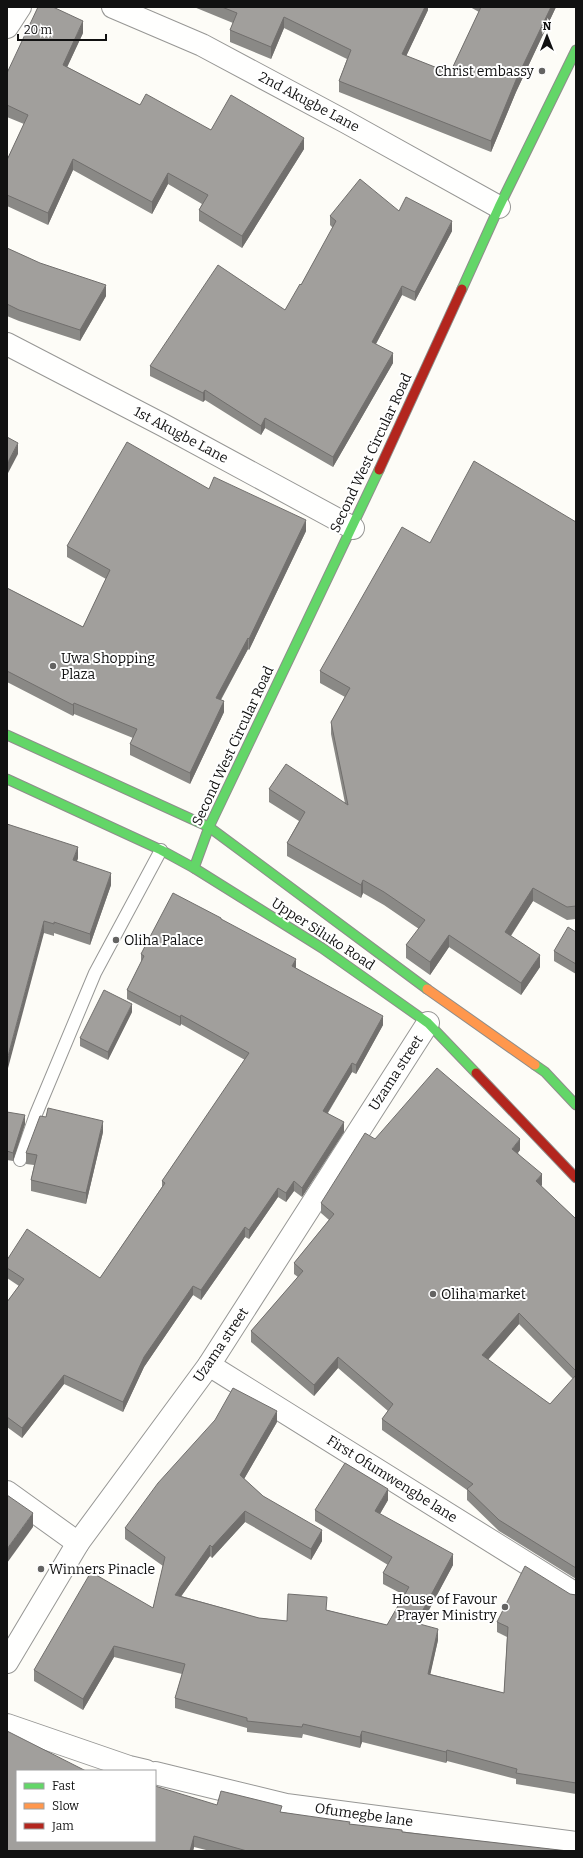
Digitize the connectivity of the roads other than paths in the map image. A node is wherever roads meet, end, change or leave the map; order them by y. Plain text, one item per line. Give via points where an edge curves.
1 (20, 7) edge
2 (113, 7) edge
3 (7, 27) edge
4 (576, 50) edge
5 (498, 207) junction
6 (7, 344) edge
7 (353, 528) junction
8 (7, 735) edge
9 (7, 779) edge
10 (209, 828) junction
11 (161, 850) junction
12 (194, 868) junction
13 (428, 1023) junction
14 (576, 1105) edge
15 (20, 1160) dead end
16 (576, 1178) edge
17 (209, 1365) junction
18 (7, 1492) edge
19 (78, 1543) junction
20 (576, 1594) edge
21 (7, 1662) edge
22 (7, 1726) edge
23 (142, 1770) edge
24 (156, 1773) edge
25 (576, 1843) edge

1 - 3 street
2 - 5 street, 2nd Akugbe Lane via 202,46 346,122
4 - 5 main road, Second West Circular Road
5 - 7 main road, Second West Circular Road
6 - 7 street, 1st Akugbe Lane
7 - 10 main road, Second West Circular Road
8 - 10 main road, Upper Siluko Road
9 - 11 main road, Upper Siluko Road
10 - 12 main road, Second West Circular Road
10 - 14 main road, Upper Siluko Road via 545,1072
11 - 12 main road, Upper Siluko Road
11 - 15 lane via 95,973 36,1114
12 - 13 main road, Upper Siluko Road via 322,948
13 - 16 main road, Upper Siluko Road
13 - 17 street, Uzama street
17 - 19 street, Uzama street
17 - 20 street, First Ofumwengbe lane
18 - 19 street
19 - 21 street, Uzama street
22 - 23 street
24 - 25 street, Ofumegbe lane via 286,1805

